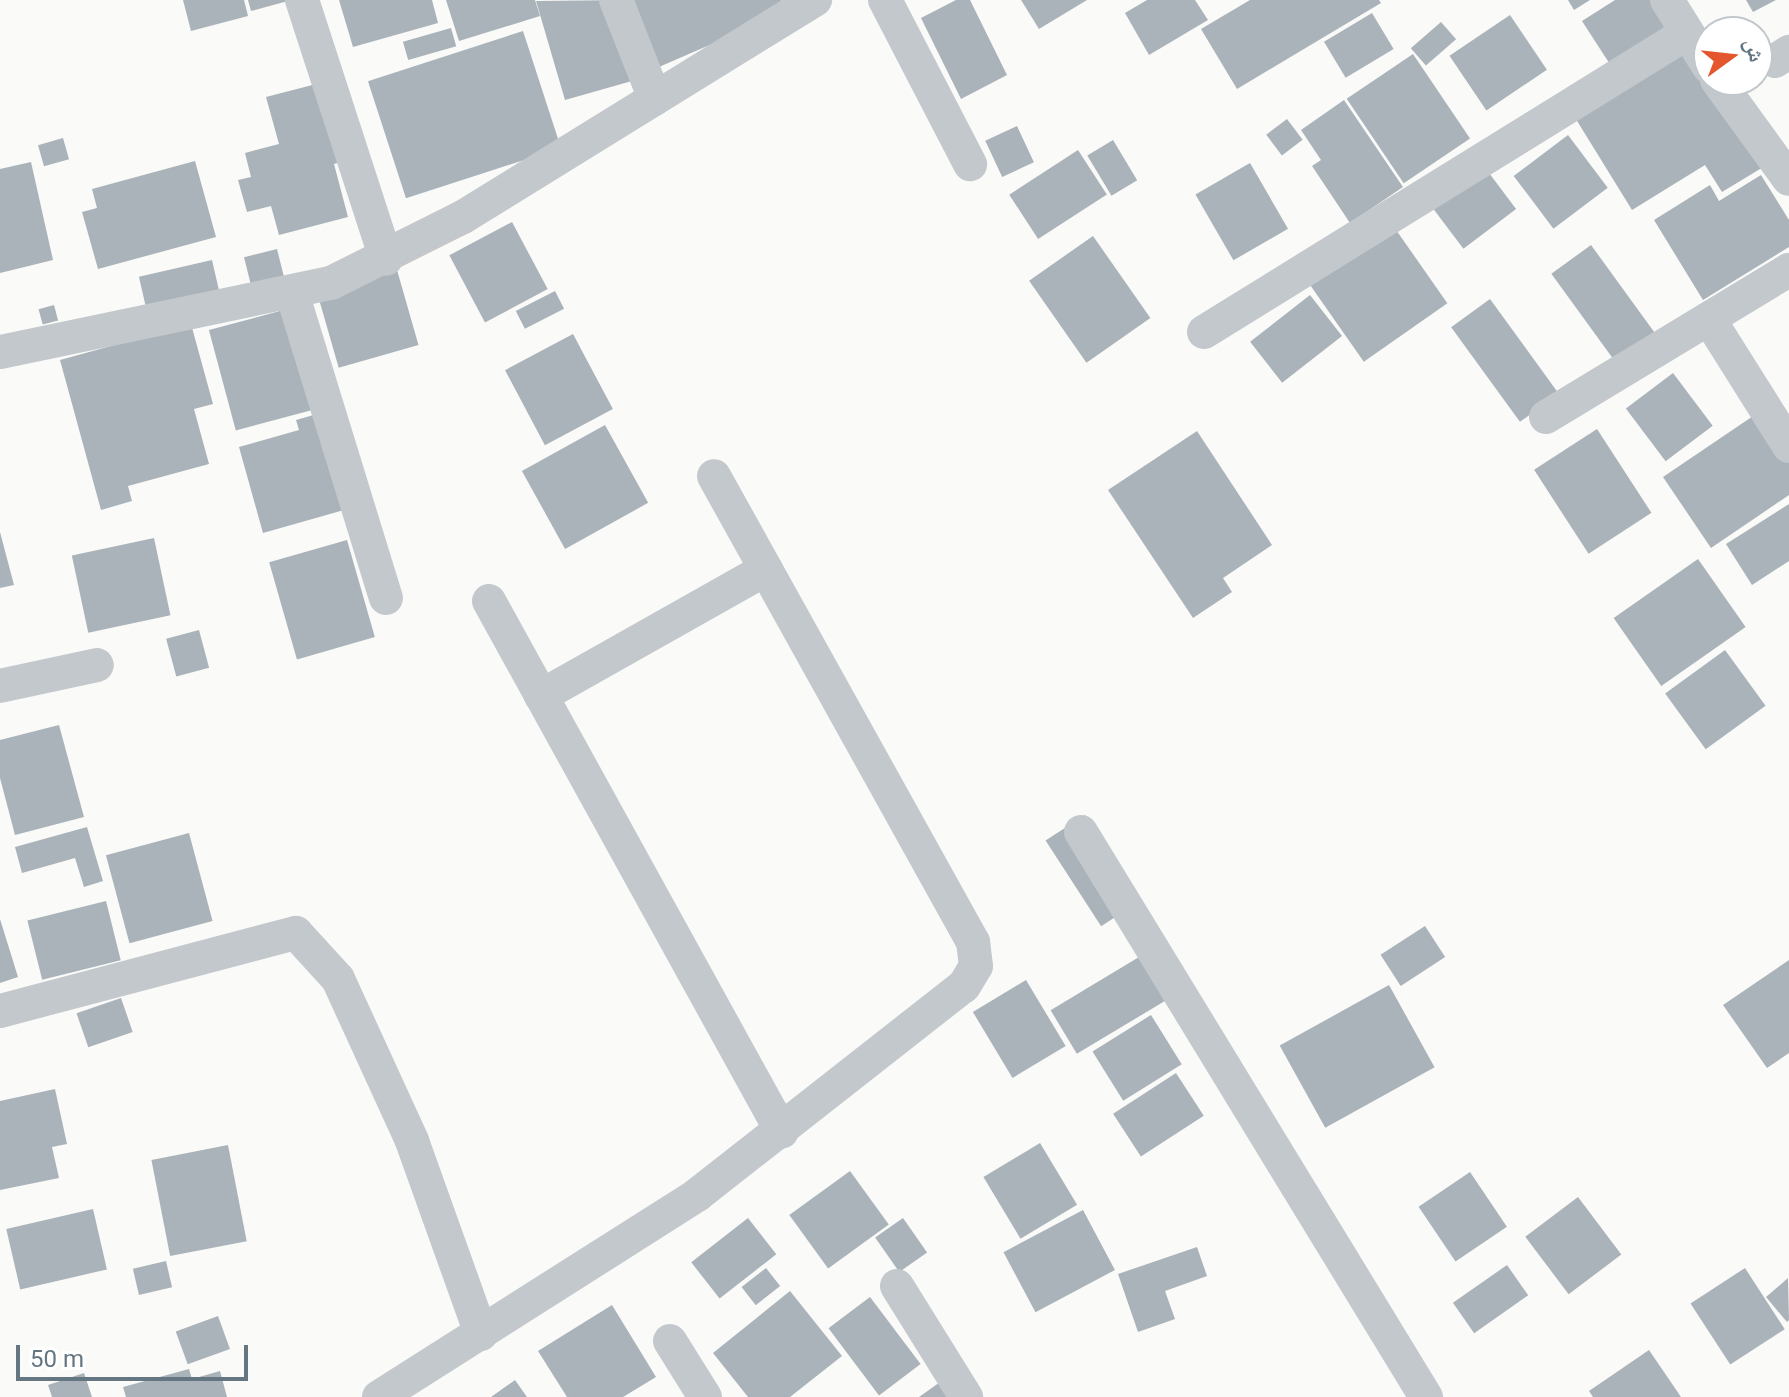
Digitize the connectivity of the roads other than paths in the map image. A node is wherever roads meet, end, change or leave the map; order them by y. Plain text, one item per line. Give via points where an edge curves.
1 (302, 0) edge
2 (616, 0) edge
3 (815, 0) edge
4 (885, 0) edge
5 (1667, 0) edge
6 (1687, 33) junction
7 (1693, 42) edge
8 (1729, 96) edge
9 (655, 99) junction
10 (970, 164) dead end
11 (1789, 179) edge
12 (386, 259) junction
13 (1789, 270) edge
14 (293, 296) junction
15 (1709, 319) junction
16 (1204, 332) dead end
17 (0, 352) edge
18 (1546, 417) dead end
19 (1789, 446) edge
20 (714, 476) dead end
21 (766, 569) junction
22 (386, 598) dead end
23 (489, 601) dead end
24 (97, 665) dead end
25 (0, 686) edge
26 (541, 696) junction
27 (1081, 832) dead end
28 (0, 1011) edge
29 (782, 1132) junction
30 (897, 1286) dead end
31 (481, 1334) junction
32 (670, 1341) dead end
33 (379, 1397) edge
34 (705, 1397) edge
35 (966, 1397) edge
36 (1426, 1397) edge

1 - 12 street
2 - 9 street
3 - 9 street
4 - 10 street
5 - 6 street
6 - 7 street
6 - 16 street
8 - 11 street
9 - 12 street
12 - 14 street
13 - 15 street
14 - 17 street
14 - 22 street
15 - 18 street
15 - 19 street
20 - 21 street
21 - 26 street
21 - 29 street via 977,953 964,986
23 - 26 street
24 - 25 street
26 - 29 street
27 - 36 street
28 - 31 street via 296,933 319,951 357,1019 412,1141
29 - 31 street via 651,1226
30 - 35 street
31 - 33 street
32 - 34 street

